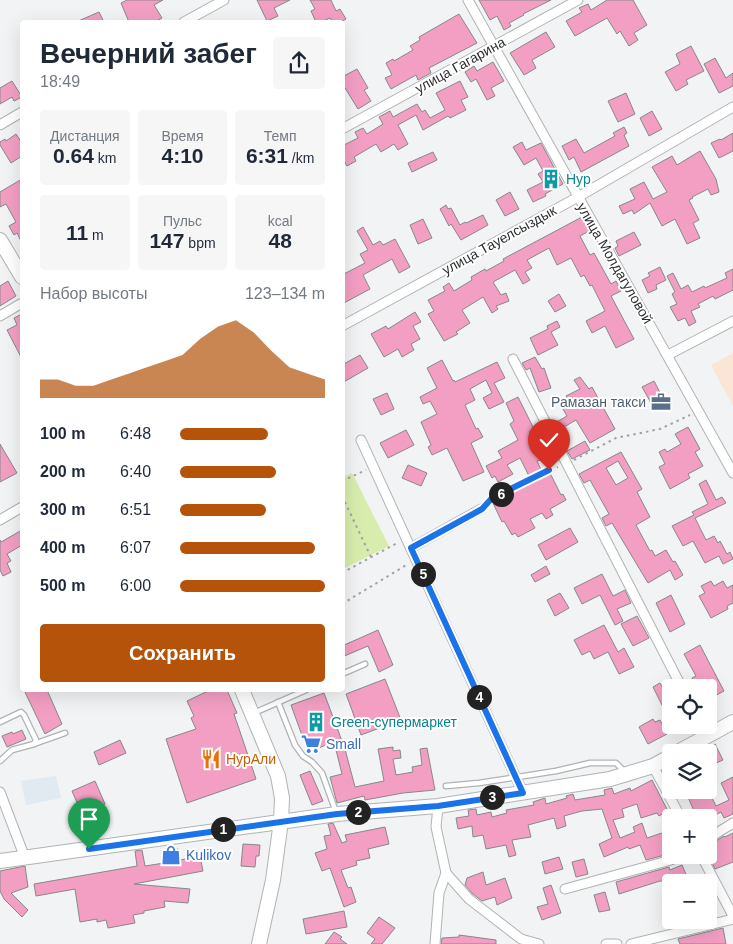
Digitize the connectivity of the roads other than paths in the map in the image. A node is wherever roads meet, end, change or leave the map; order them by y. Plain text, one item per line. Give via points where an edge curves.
1 (224, 0) edge
2 (468, 0) edge
3 (578, 0) edge
4 (188, 20) edge
5 (494, 47) junction
6 (733, 107) edge
7 (20, 113) edge
8 (0, 125) edge
9 (345, 127) edge
10 (578, 197) junction
11 (0, 240) edge
12 (20, 274) edge
13 (20, 304) edge
14 (0, 316) edge
15 (733, 321) edge
16 (345, 324) edge
17 (668, 355) junction
18 (513, 359) dead end
19 (361, 440) dead end
20 (733, 473) edge
21 (20, 507) edge
22 (482, 509) road end
23 (0, 520) edge
24 (411, 548) junction
25 (366, 664) dead end
26 (345, 673) edge
27 (677, 679) edge
28 (243, 692) edge
29 (301, 692) edge
30 (278, 702) junction
31 (253, 714) junction
32 (0, 722) edge
33 (733, 722) edge
34 (717, 727) edge
35 (65, 733) dead end
36 (700, 734) edge
37 (34, 744) junction
38 (688, 744) edge
39 (0, 760) edge
40 (662, 761) edge
41 (654, 766) junction
42 (626, 774) junction
43 (515, 776) junction
44 (446, 786) dead end
45 (0, 792) edge
46 (523, 793) junction
47 (438, 806) junction
48 (676, 809) edge
49 (337, 814) junction
50 (281, 821) junction
51 (733, 822) edge
52 (717, 833) edge
53 (25, 858) junction
54 (0, 861) edge
55 (662, 862) edge
56 (706, 864) edge
57 (446, 873) junction
58 (565, 889) dead end
59 (733, 918) edge
60 (259, 944) edge
61 (436, 944) edge
62 (539, 944) edge
63 (606, 944) edge
64 (618, 944) edge
65 (631, 944) edge

1 - 4 street
2 - 5 street, улица Молдагуловой
3 - 5 street, улица Гагарина
5 - 9 street, улица Гагарина
5 - 10 street, улица Молдагуловой
6 - 10 street, улица Тауелсыздык
7 - 8 street
10 - 16 street, улица Тауелсыздык
10 - 17 street, улица Молдагуловой
11 - 12 street
13 - 14 street
15 - 17 street
17 - 20 street, улица Молдагуловой
18 - 27 street
19 - 24 street
21 - 23 street
22 - 24 street
24 - 43 street
25 - 26 lane
28 - 31 street
29 - 30 lane
30 - 31 lane
30 - 49 lane via 295,744 322,773
31 - 50 street via 278,776 282,798
32 - 37 lane via 20,712 36,740
33 - 34 street
35 - 37 lane
36 - 38 street
37 - 39 lane via 12,750
40 - 41 street
41 - 42 street
41 - 48 street
42 - 43 lane via 616,762 590,763
42 - 46 street
43 - 44 lane
43 - 46 street
45 - 53 street
46 - 47 street
47 - 49 street
47 - 57 street via 436,827
49 - 50 street
50 - 53 street
50 - 60 street via 273,880
51 - 52 street
53 - 54 street
55 - 58 street
56 - 59 street
57 - 61 street via 439,893
57 - 62 street via 469,899 521,939
59 - 65 street
63 - 64 street

